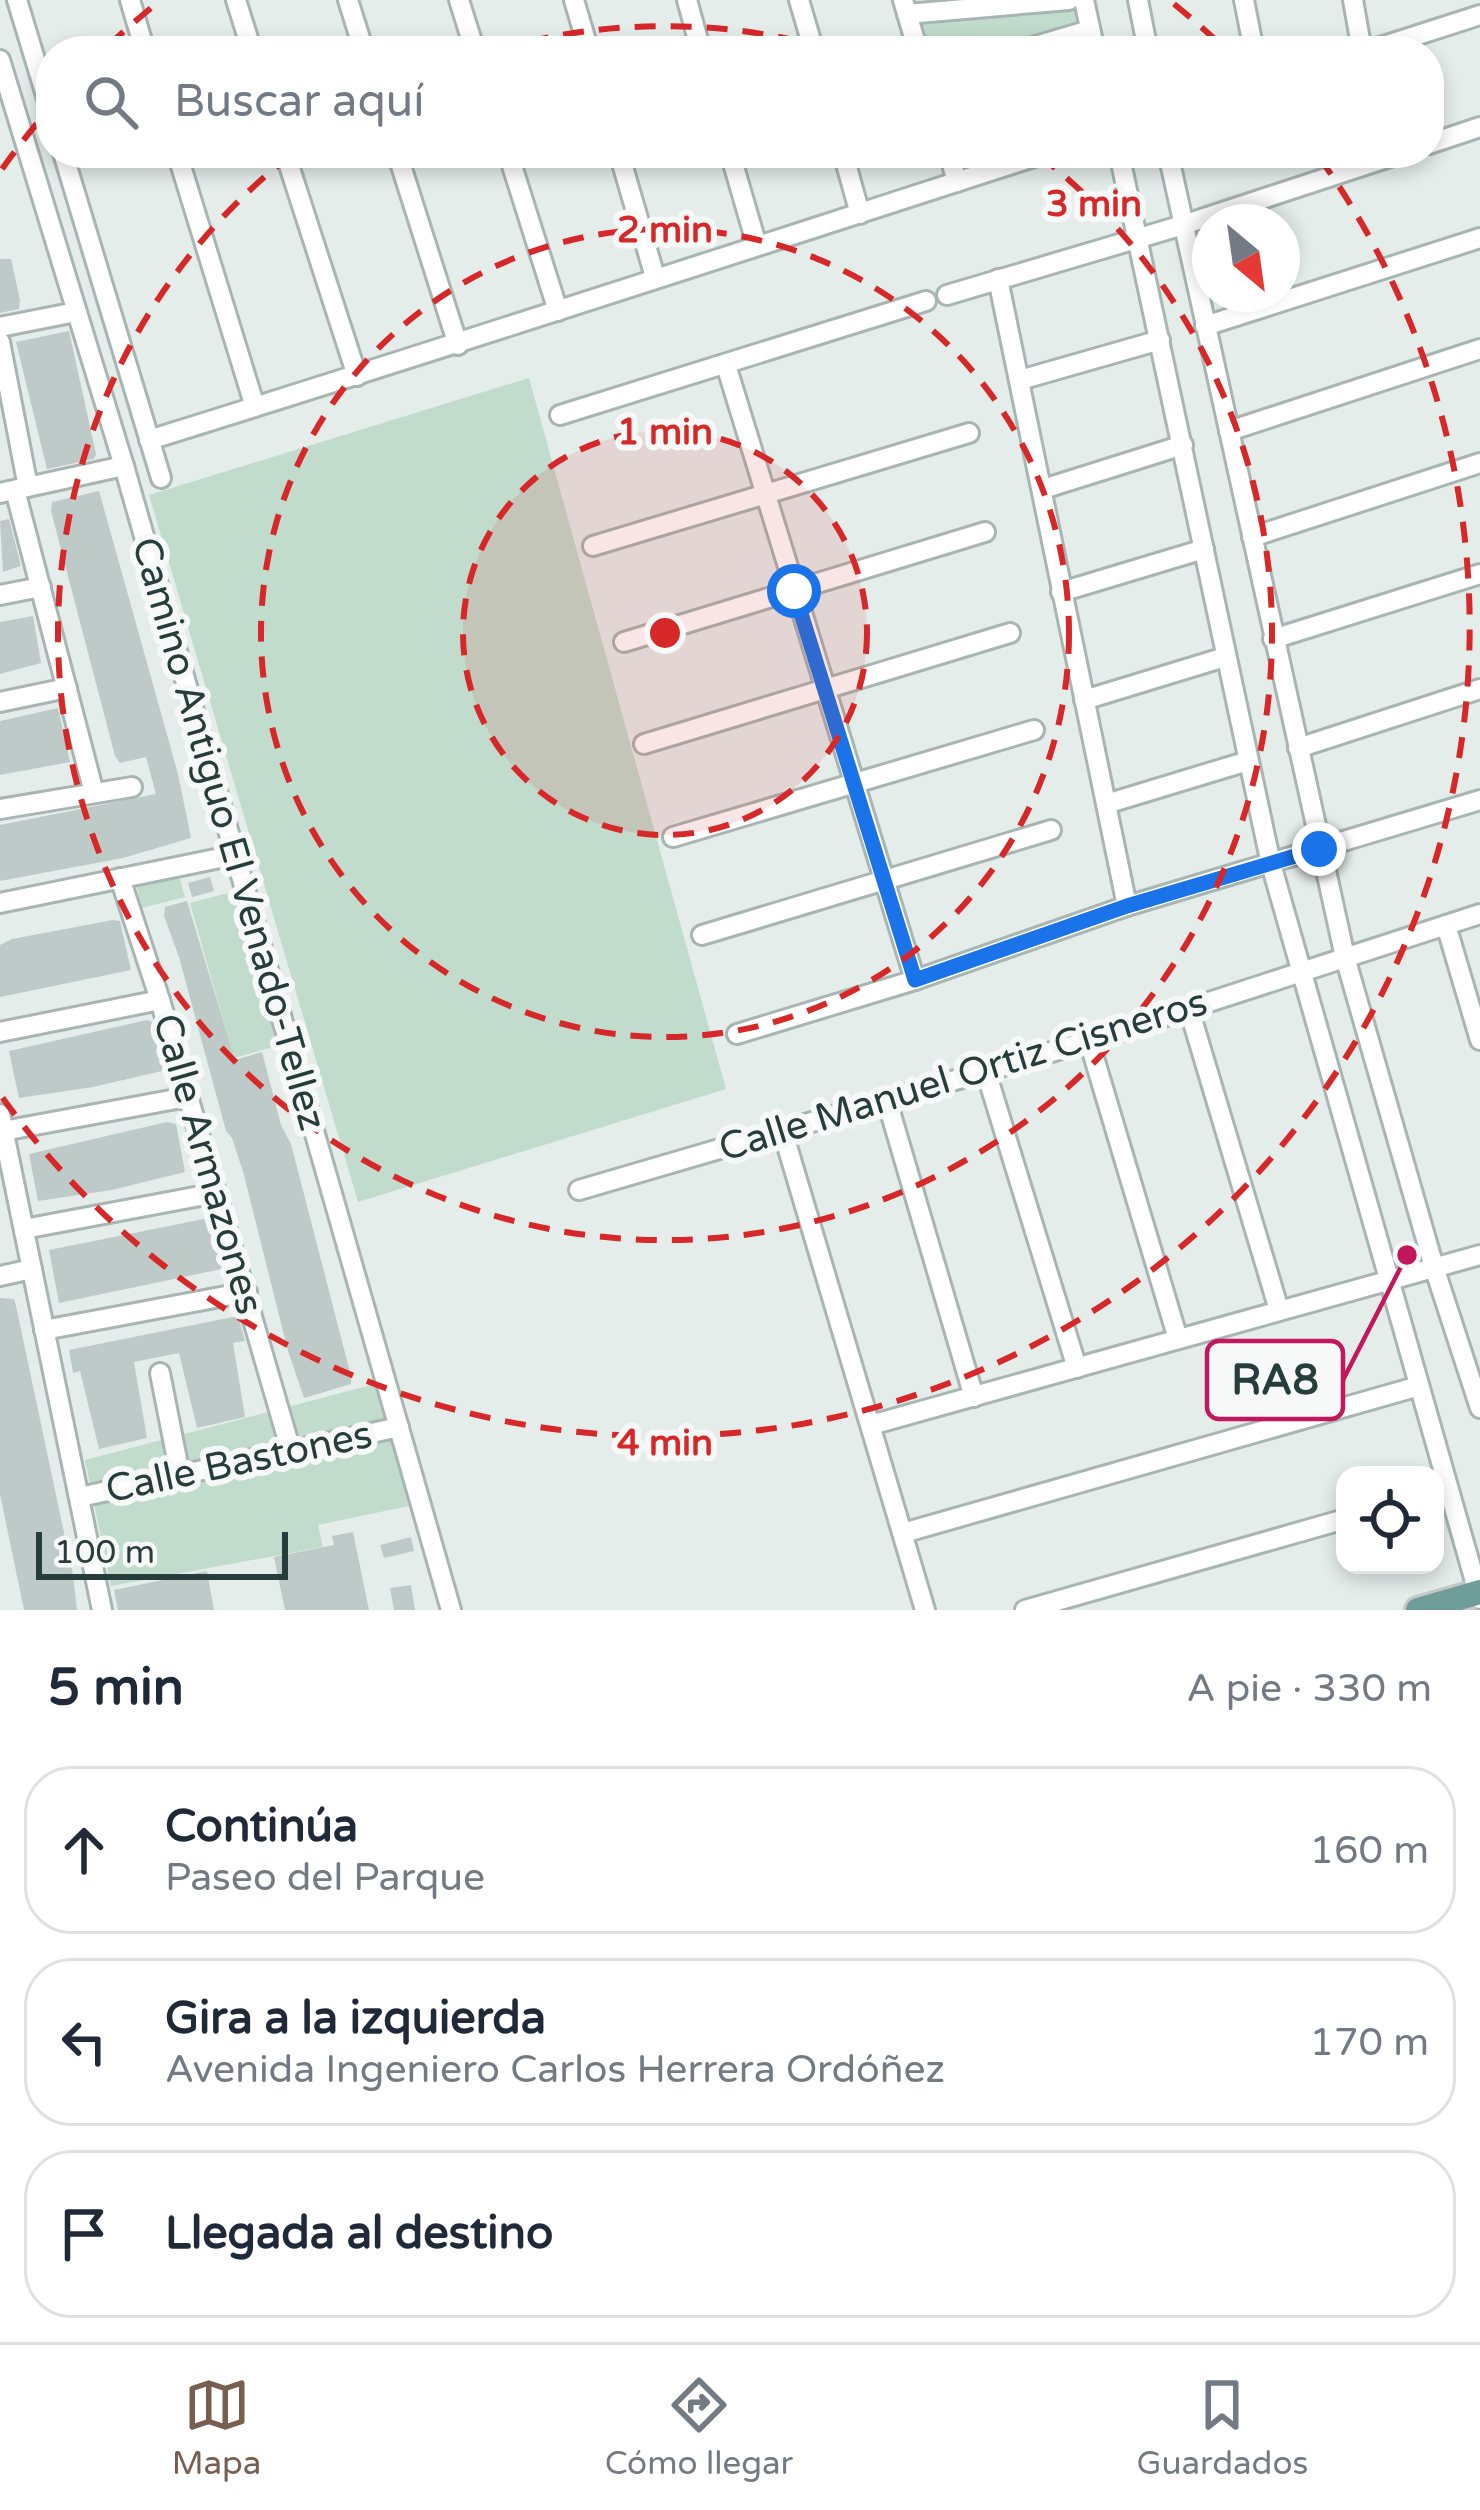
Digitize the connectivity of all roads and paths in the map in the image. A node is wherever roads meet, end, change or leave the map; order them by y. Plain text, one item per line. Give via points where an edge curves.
1 (17, 0) edge
2 (130, 0) edge
3 (236, 0) edge
4 (348, 0) edge
5 (459, 0) edge
6 (574, 0) edge
7 (687, 0) edge
8 (800, 0) edge
9 (1069, 0) edge
10 (1084, 0) edge
11 (1138, 0) edge
12 (1244, 0) edge
13 (1353, 0) edge
14 (905, 7) edge
15 (1469, 12) edge
16 (1090, 30) junction
17 (141, 36) edge
18 (247, 36) edge
19 (359, 36) edge
20 (471, 36) edge
21 (585, 36) edge
22 (697, 36) edge
23 (810, 36) edge
24 (914, 36) edge
25 (1070, 36) edge
26 (1091, 36) edge
27 (1145, 36) edge
28 (1251, 36) edge
29 (1361, 36) edge
30 (1405, 36) edge
31 (36, 63) edge
32 (1, 66) edge
33 (1480, 127) edge
34 (1444, 139) edge
35 (67, 168) edge
36 (182, 168) edge
37 (290, 168) edge
38 (402, 168) edge
39 (513, 168) edge
40 (623, 168) edge
41 (734, 168) edge
42 (847, 168) edge
43 (953, 168) edge
44 (1000, 168) edge
45 (1122, 168) edge
46 (1171, 168) edge
47 (1356, 168) edge
48 (957, 182) junction
49 (860, 214) junction
50 (1183, 224) junction
51 (1480, 238) edge
52 (1137, 239) junction
53 (757, 246) junction
54 (655, 277) junction
55 (998, 279) junction
56 (946, 295) dead end
57 (926, 301) dead end
58 (558, 311) junction
59 (76, 312) junction
60 (1205, 326) junction
61 (0, 327) edge
62 (1160, 340) junction
63 (0, 342) edge
64 (458, 345) junction
65 (1480, 350) edge
66 (726, 365) junction
67 (357, 376) junction
68 (1019, 380) junction
69 (256, 407) junction
70 (560, 415) dead end
71 (1229, 431) junction
72 (968, 433) dead end
73 (149, 440) junction
74 (1183, 445) junction
75 (1480, 463) edge
76 (124, 466) junction
77 (161, 478) dead end
78 (1043, 489) junction
79 (14, 490) edge
80 (766, 494) junction
81 (985, 532) dead end
82 (1252, 537) junction
83 (593, 546) dead end
84 (1204, 548) junction
85 (1480, 574) edge
86 (41, 587) junction
87 (794, 591) junction
88 (1060, 592) junction
89 (0, 595) edge
90 (1010, 633) dead end
91 (1273, 639) junction
92 (624, 642) dead end
93 (1225, 657) junction
94 (67, 688) junction
95 (824, 689) junction
96 (1480, 689) edge
97 (1084, 700) junction
98 (0, 702) edge
99 (1034, 730) dead end
100 (644, 744) dead end
101 (1298, 748) junction
102 (1248, 761) junction
103 (855, 786) junction
104 (132, 787) dead end
105 (94, 793) junction
106 (1480, 800) edge
107 (1106, 804) junction
108 (0, 809) edge
109 (1051, 830) dead end
110 (674, 837) dead end
111 (1319, 849) junction
112 (235, 854) junction
113 (1271, 864) junction
114 (120, 878) junction
115 (885, 882) junction
116 (0, 903) edge
117 (1127, 906) junction
118 (1480, 914) edge
119 (1446, 925) junction
120 (702, 935) dead end
121 (1345, 957) junction
122 (1298, 972) junction
123 (915, 980) junction
124 (160, 1000) junction
125 (1189, 1009) junction
126 (0, 1032) edge
127 (737, 1034) dead end
128 (1479, 1034) edge
129 (1089, 1041) junction
130 (986, 1072) junction
131 (187, 1097) junction
132 (887, 1101) junction
133 (2, 1122) edge
134 (782, 1129) junction
135 (579, 1190) dead end
136 (216, 1193) junction
137 (24, 1229) junction
138 (1480, 1256) edge
139 (1434, 1267) junction
140 (32, 1270) junction
141 (0, 1276) edge
142 (1388, 1280) junction
143 (247, 1292) junction
144 (1279, 1310) junction
145 (44, 1330) junction
146 (1178, 1339) junction
147 (1077, 1368) junction
148 (1474, 1369) edge
149 (160, 1373) dead end
150 (1420, 1386) junction
151 (974, 1397) junction
152 (1480, 1408) edge
153 (871, 1425) junction
154 (399, 1427) junction
155 (291, 1451) junction
156 (1438, 1466) edge
157 (180, 1475) junction
158 (1444, 1494) edge
159 (80, 1498) junction
160 (1336, 1522) edge
161 (903, 1533) junction
162 (1479, 1595) edge
163 (102, 1610) edge
164 (451, 1610) edge
165 (925, 1610) edge
166 (1025, 1610) edge
167 (1418, 1610) edge

1 - 31 street
2 - 17 street
3 - 18 street
4 - 19 street
5 - 20 street
6 - 21 street
7 - 22 street
8 - 23 street
9 - 14 street
10 - 16 street
11 - 27 street
12 - 28 street
13 - 29 street
14 - 24 street
15 - 30 street
16 - 25 street
16 - 26 street
32 - 59 street, Camino Antiguo El Venado-Tellez
33 - 34 street
35 - 73 street
36 - 69 street
37 - 67 street
38 - 64 street
39 - 58 street
40 - 54 street
41 - 53 street
42 - 49 street
43 - 48 street
44 - 48 street
45 - 52 street
46 - 50 street
47 - 50 street
48 - 49 street
49 - 53 street
50 - 52 street
50 - 60 street
51 - 60 street
52 - 55 street
52 - 62 street
53 - 54 street
54 - 58 street
55 - 56 street
55 - 68 street
57 - 66 street
58 - 64 street
59 - 61 street
59 - 76 street, Camino Antiguo El Venado-Tellez
60 - 71 street
62 - 68 street
62 - 74 street
63 - 79 street
64 - 67 street
65 - 71 street
66 - 70 street
66 - 80 street
67 - 69 street
68 - 78 street
69 - 73 street
71 - 82 street
72 - 80 street
73 - 77 street
74 - 78 street
74 - 84 street
75 - 82 street
76 - 79 street
76 - 112 street, Camino Antiguo El Venado-Tellez
78 - 88 street
79 - 86 street
80 - 83 street
80 - 87 street
81 - 87 street
82 - 91 street
84 - 88 street
84 - 93 street
85 - 91 street
86 - 89 street
86 - 94 street
87 - 92 street
87 - 95 street
88 - 97 street
90 - 95 street
91 - 101 street
93 - 97 street
93 - 102 street
94 - 98 street
94 - 105 street
95 - 100 street
95 - 103 street
96 - 101 street
97 - 107 street
99 - 103 street
101 - 111 street
102 - 107 street
102 - 113 street
103 - 110 street
103 - 115 street
104 - 105 street
105 - 108 street
106 - 111 street
107 - 117 street
109 - 115 street
111 - 113 street
111 - 121 street
112 - 114 street
112 - 154 street, Camino Antiguo El Venado-Tellez
113 - 117 street
113 - 122 street
114 - 116 street
114 - 124 street, Calle Armazones
115 - 120 street
115 - 123 street
117 - 123 street
118 - 119 street, Calle Manuel Ortiz Cisneros
119 - 121 street, Calle Manuel Ortiz Cisneros
119 - 128 street
121 - 122 street, Calle Manuel Ortiz Cisneros
121 - 139 street
122 - 125 street, Calle Manuel Ortiz Cisneros
122 - 142 street
123 - 127 street
124 - 126 street
124 - 131 street, Calle Armazones
125 - 129 street, Calle Manuel Ortiz Cisneros
125 - 144 street
129 - 130 street, Calle Manuel Ortiz Cisneros
129 - 146 street
130 - 132 street, Calle Manuel Ortiz Cisneros
130 - 147 street
131 - 133 street
131 - 136 street, Calle Armazones
132 - 134 street, Calle Manuel Ortiz Cisneros
132 - 151 street
133 - 137 street
134 - 135 street, Calle Manuel Ortiz Cisneros
134 - 153 street
136 - 137 street
136 - 143 street, Calle Armazones
137 - 140 street
138 - 139 street
139 - 142 street
139 - 148 street
140 - 141 street
140 - 145 street
142 - 144 street
142 - 150 street
143 - 145 street
143 - 155 street, Calle Armazones
144 - 146 street
145 - 159 street
146 - 147 street
147 - 151 street
148 - 152 street
149 - 157 street
150 - 156 street
150 - 161 street
151 - 153 street
153 - 161 street
154 - 155 street, Calle Bastones
154 - 164 street, Camino Antiguo El Venado-Tellez
155 - 157 street, Calle Bastones
157 - 159 street, Calle Bastones
158 - 162 street
159 - 163 street
160 - 166 street
161 - 165 street
162 - 167 main road

